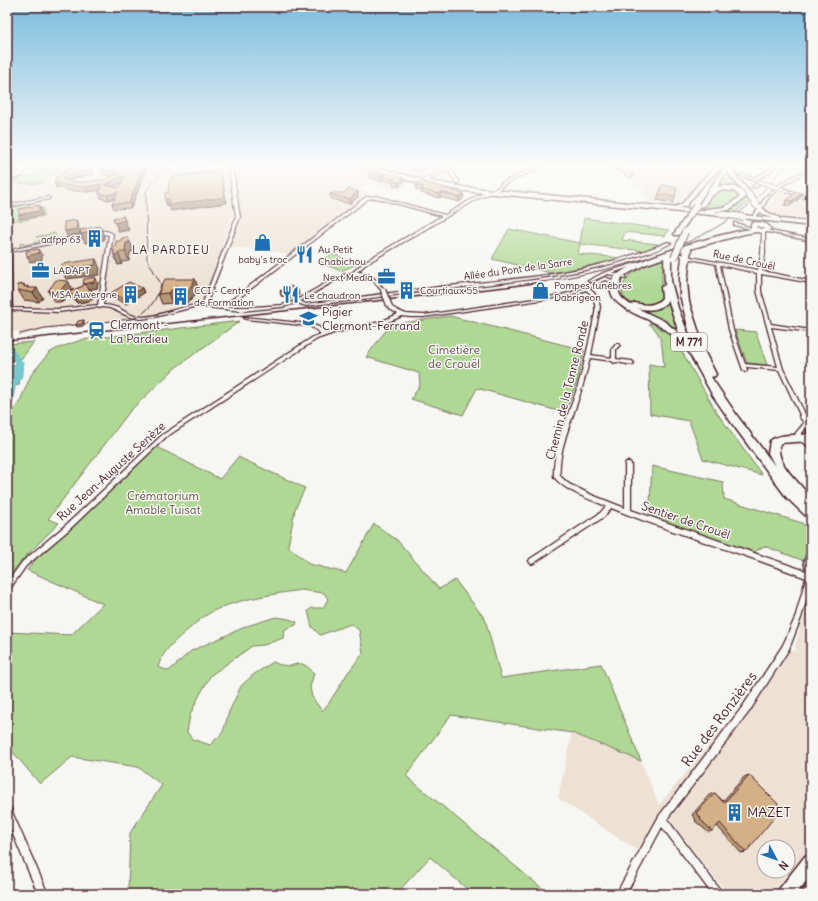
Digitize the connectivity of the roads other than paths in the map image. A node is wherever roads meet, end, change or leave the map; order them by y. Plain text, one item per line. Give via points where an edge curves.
1 (236, 206) edge
2 (356, 206) edge
3 (409, 206) edge
4 (463, 206) edge
5 (643, 206) edge
6 (666, 206) edge
7 (682, 206) edge
8 (731, 206) edge
9 (754, 206) edge
10 (765, 206) edge
11 (677, 208) junction
12 (701, 208) junction
13 (724, 214) junction
14 (445, 216) junction
15 (692, 216) junction
16 (744, 216) junction
17 (7, 219) edge
18 (776, 219) joint
19 (760, 222) junction
20 (811, 223) edge
21 (735, 224) dead end
22 (811, 240) edge
23 (669, 243) dead end
24 (8, 249) edge
25 (16, 250) junction
26 (8, 255) edge
27 (688, 255) junction
28 (671, 258) junction
29 (652, 261) junction
30 (718, 264) junction
31 (667, 270) junction
32 (354, 273) junction
33 (607, 273) junction
34 (759, 273) junction
35 (620, 278) junction
36 (811, 282) edge
37 (584, 287) junction
38 (296, 301) junction
39 (204, 306) junction
40 (100, 307) junction
41 (224, 307) junction
42 (9, 309) edge
43 (402, 314) junction
44 (246, 318) dead end
45 (768, 325) junction
46 (811, 331) edge
47 (324, 334) junction
48 (697, 344) junction
49 (618, 345) dead end
50 (588, 356) junction
51 (614, 360) junction
52 (698, 362) junction
53 (632, 364) dead end
54 (781, 369) junction
55 (802, 416) junction
56 (811, 417) edge
57 (806, 424) junction
58 (811, 433) edge
59 (806, 439) edge
60 (811, 446) edge
61 (628, 464) dead end
62 (786, 477) junction
63 (558, 478) joint
64 (792, 495) junction
65 (610, 505) junction
66 (811, 506) edge
67 (628, 512) junction
68 (811, 514) edge
69 (811, 519) edge
70 (811, 550) edge
71 (532, 560) dead end
72 (810, 576) edge
73 (7, 588) edge
74 (7, 810) edge
75 (662, 819) junction
76 (811, 862) edge
77 (42, 894) edge
78 (621, 894) edge
79 (718, 894) edge
80 (786, 894) edge

1 - 39 street via 238,217
2 - 41 street
3 - 14 street
4 - 14 street
5 - 13 main road
6 - 11 main road
7 - 11 highway
8 - 12 highway via 727,209
9 - 19 highway, bridge
10 - 19 street
11 - 12 main road
12 - 13 main road
12 - 15 highway, M 771
13 - 16 main road, bridge
14 - 32 street via 362,265
15 - 28 highway, M 771, bridge
15 - 28 highway, M 771 via 677,234 670,250
16 - 19 main road
16 - 19 main road via 751,221
16 - 19 main road via 754,216
17 - 24 street
18 - 19 highway
18 - 20 main road
19 - 21 street via 740,226
19 - 22 street via 780,232
19 - 27 main road
19 - 34 street via 763,254
23 - 38 street, Allée du Pont de la Sarre via 605,264 547,275 306,305
24 - 25 street
25 - 26 street
25 - 40 street via 109,232 111,234
26 - 42 street
27 - 28 main road
27 - 30 street, Rue de Crouël
27 - 48 highway via 683,275 684,293
28 - 29 main road
28 - 31 highway, M 771
28 - 48 highway, M 771 via 676,293
29 - 33 street
29 - 35 main road
30 - 34 street, Rue de Crouël
30 - 54 street via 731,330 744,367
31 - 35 highway via 664,276 666,298 660,305 653,307 637,306 623,299 619,294
31 - 52 highway, M 771 via 674,307
32 - 38 street via 338,278
32 - 43 street, bridge via 361,273 379,284 390,307
33 - 35 street
33 - 37 street
34 - 36 street, Rue de Crouël
34 - 45 street via 759,291
35 - 37 street via 605,278
35 - 52 highway via 614,293 619,301 673,332
37 - 43 street via 561,296 422,316
37 - 50 street, Chemin de la Tonne Ronde via 593,293 597,304
38 - 41 street via 283,306 240,309
39 - 40 street via 183,308 142,318 112,307
39 - 41 street
40 - 42 street via 60,310
43 - 47 street, Rue Jean-Auguste Senèze via 385,322
44 - 47 street via 310,325
45 - 46 street
45 - 54 street
47 - 73 street, Rue Jean-Auguste Senèze via 164,436 69,526 24,564
48 - 62 highway, M 771 via 740,417
49 - 51 street via 614,349
50 - 51 street
50 - 63 street, Chemin de la Tonne Ronde via 560,452
51 - 53 street
52 - 64 highway, M 771 via 747,438
54 - 55 street
55 - 56 street
55 - 57 street
57 - 58 street
57 - 59 street via 798,434
59 - 60 street
59 - 62 highway via 785,438 777,440 774,444 773,453
61 - 67 street
62 - 66 highway, M 771
63 - 65 street, Sentier de Crouël via 568,486
64 - 68 highway, M 771
64 - 69 highway
65 - 67 street, Sentier de Crouël
65 - 71 street via 602,515
67 - 72 street, Sentier de Crouël
70 - 72 street, Rue des Ronzières via 807,562
72 - 75 street, Rue des Ronzières via 798,618 786,647 772,670
74 - 77 street
75 - 78 street, Rue des Ronzières
75 - 79 street
76 - 80 highway

